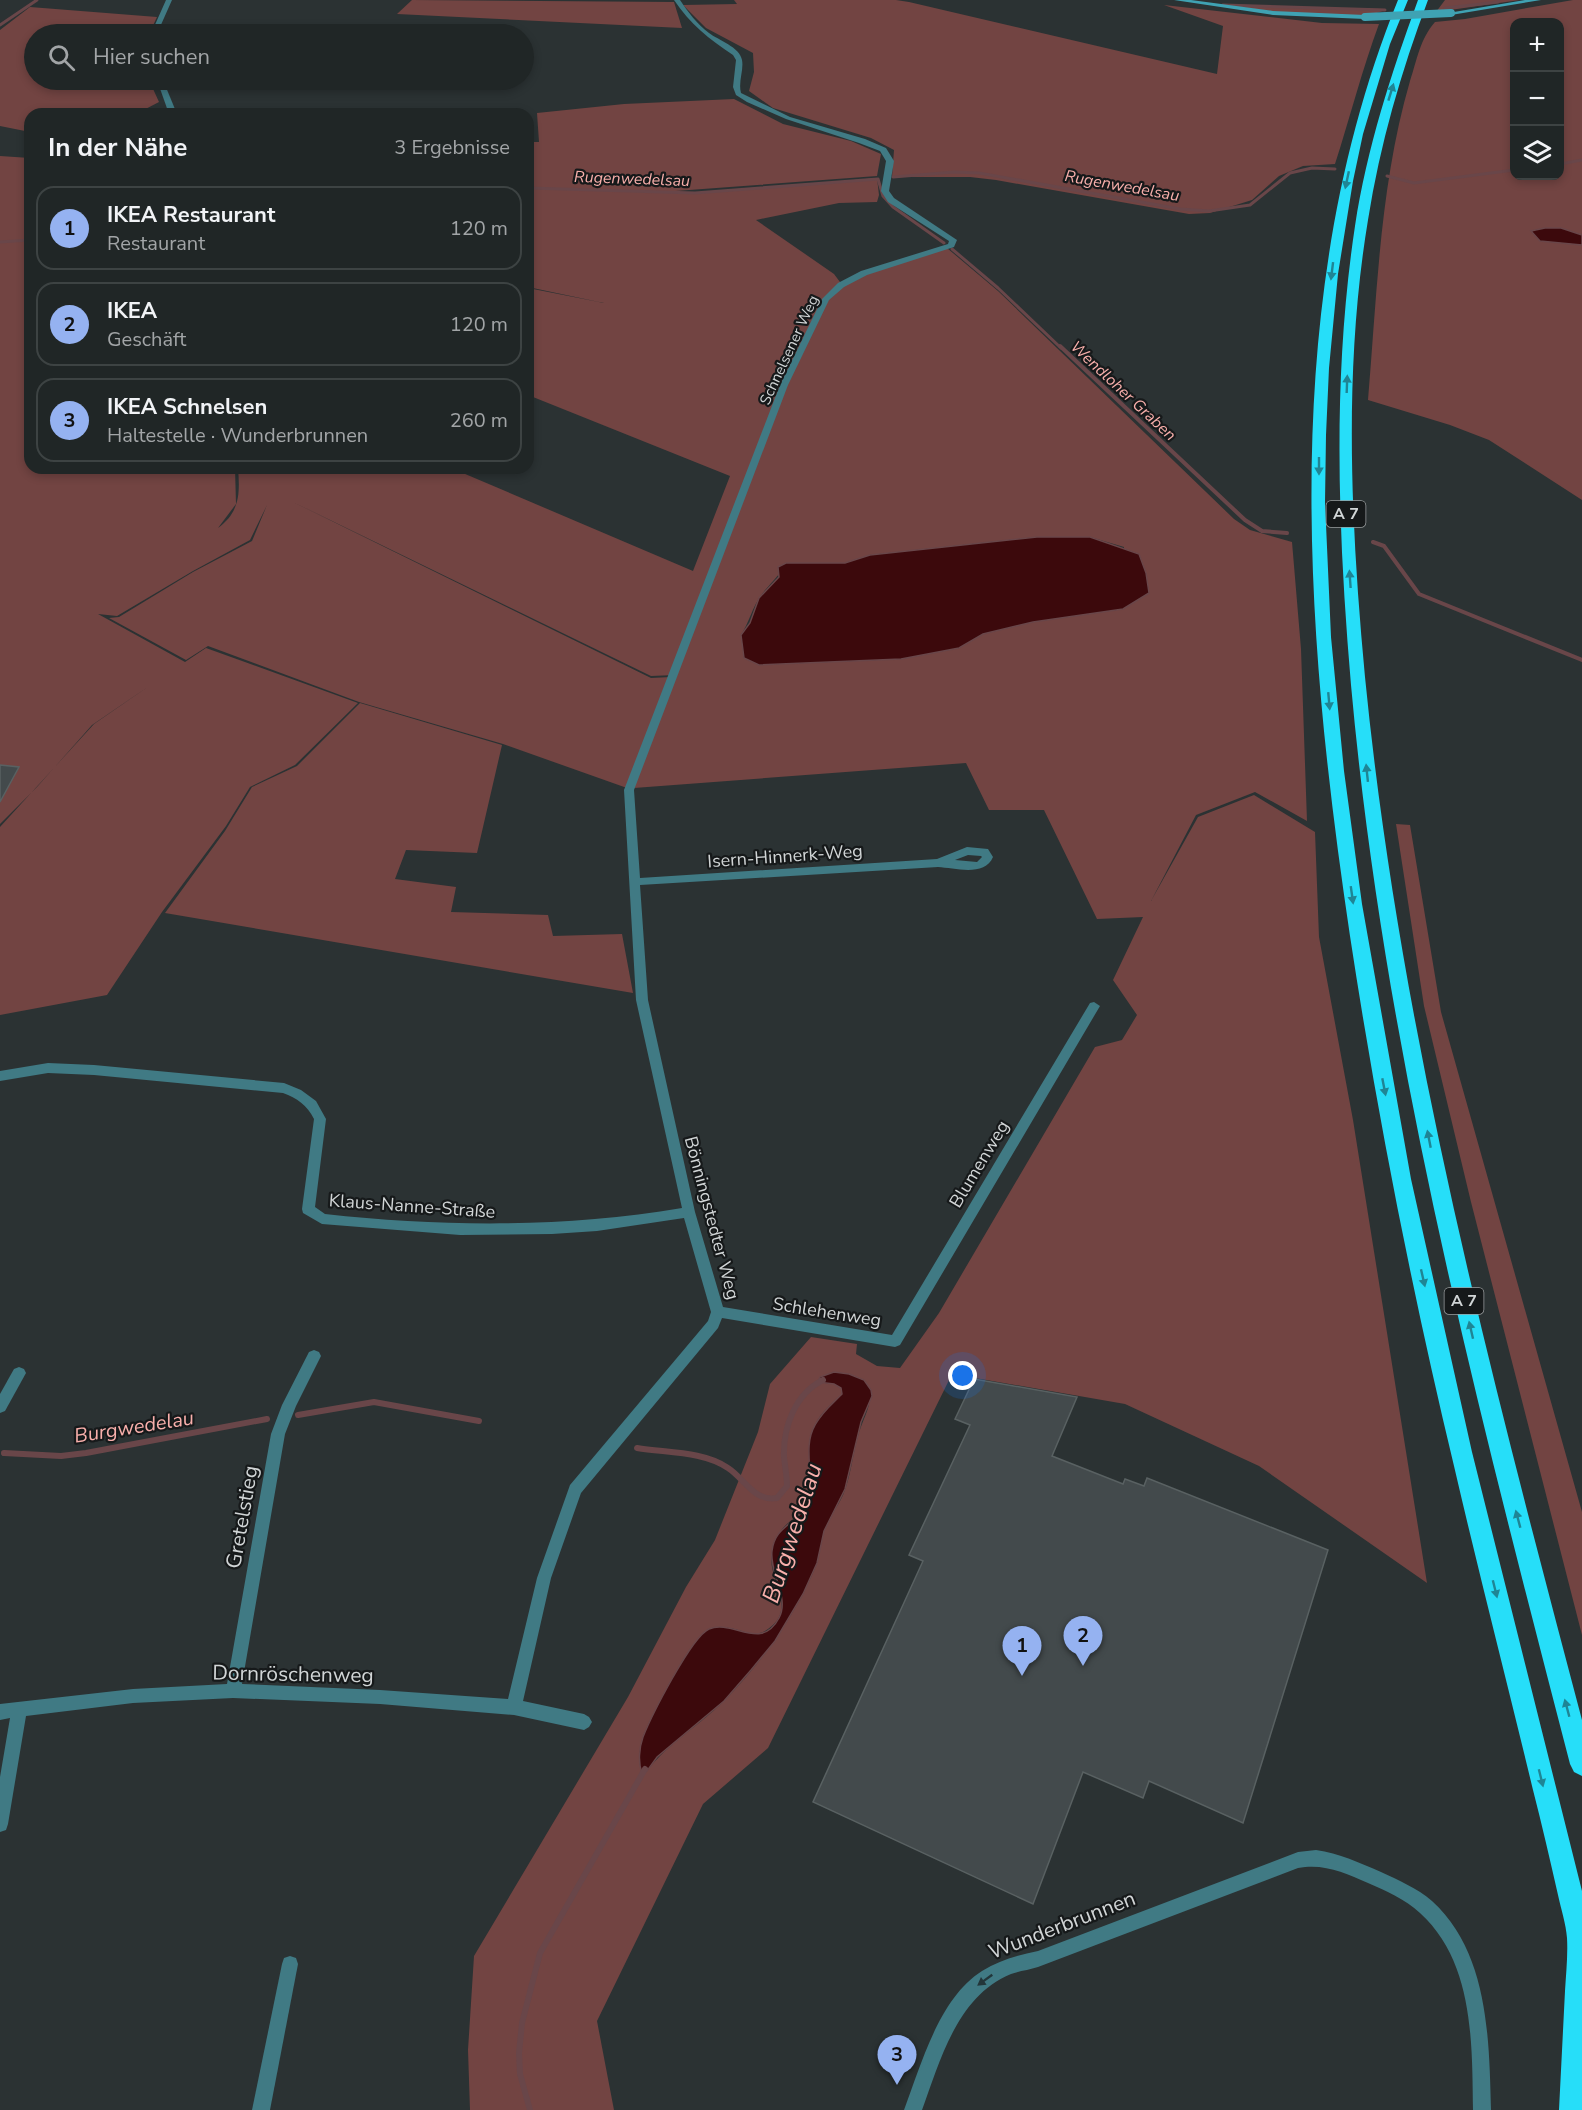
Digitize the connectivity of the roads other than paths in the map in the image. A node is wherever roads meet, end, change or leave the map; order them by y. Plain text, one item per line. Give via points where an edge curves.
1 (169, 0) edge
2 (677, 0) edge
3 (1177, 0) edge
4 (1403, 0) edge
5 (1423, 0) edge
6 (1538, 0) edge
7 (158, 24) edge
8 (164, 90) edge
9 (171, 108) edge
10 (629, 790) joint
11 (938, 863) dead end
12 (634, 882) junction
13 (1094, 1006) dead end
14 (0, 1076) edge
15 (689, 1212) junction
16 (718, 1312) junction
17 (896, 1341) joint
18 (314, 1356) dead end
19 (19, 1373) dead end
20 (0, 1407) edge
21 (233, 1691) junction
22 (514, 1707) junction
23 (19, 1710) junction
24 (0, 1712) edge
25 (584, 1722) dead end
26 (1582, 1764) edge
27 (0, 1824) edge
28 (1581, 1940) edge
29 (290, 1964) dead end
30 (261, 2110) edge
31 (913, 2110) edge
32 (1482, 2110) edge
33 (1572, 2110) edge

1 - 7 street
2 - 10 street, Schnelsener Weg via 706,34 736,54 738,94 788,118 883,150 890,161 885,191 891,200 953,240 951,245 864,273 841,285 826,299 784,385
3 - 6 main road, bridge via 1273,13 1365,17 1450,13
4 -> 28 highway, A 7 via 1358,132 1335,246 1328,304 1320,418 1319,540 1330,710 1367,998 1406,1204 1461,1450
26 -> 5 highway, A 7 via 1485,1391 1440,1192 1382,881 1357,682 1345,473 1352,304 1366,197 1382,125
8 - 9 street
10 - 12 street, Bönningstedter Weg
11 - 12 street, Isern-Hinnerk-Weg
12 - 15 street, Bönningstedter Weg via 642,999
13 - 17 street, Blumenweg
14 - 15 street, Klaus-Nanne-Straße via 48,1068 94,1070 284,1088 297,1093 312,1104 320,1119 308,1209 322,1219 451,1231 521,1231 590,1228
15 - 16 street, Bönningstedter Weg
16 - 17 street, Schlehenweg
16 - 22 street, Bönningstedter Weg via 713,1324 575,1490 544,1578
18 - 21 street, Gretelstieg via 278,1434
19 - 20 street
21 - 22 street, Dornröschenweg
21 - 23 street, Dornröschenweg via 133,1696
22 - 25 street, Dornröschenweg
23 - 24 street, Dornröschenweg
23 - 27 street
28 - 33 highway
29 - 30 street
32 -> 31 street, Wunderbrunnen via 1478,2032 1469,1983 1456,1945 1437,1918 1406,1893 1333,1860 1317,1858 1298,1860 995,1972 960,2002

